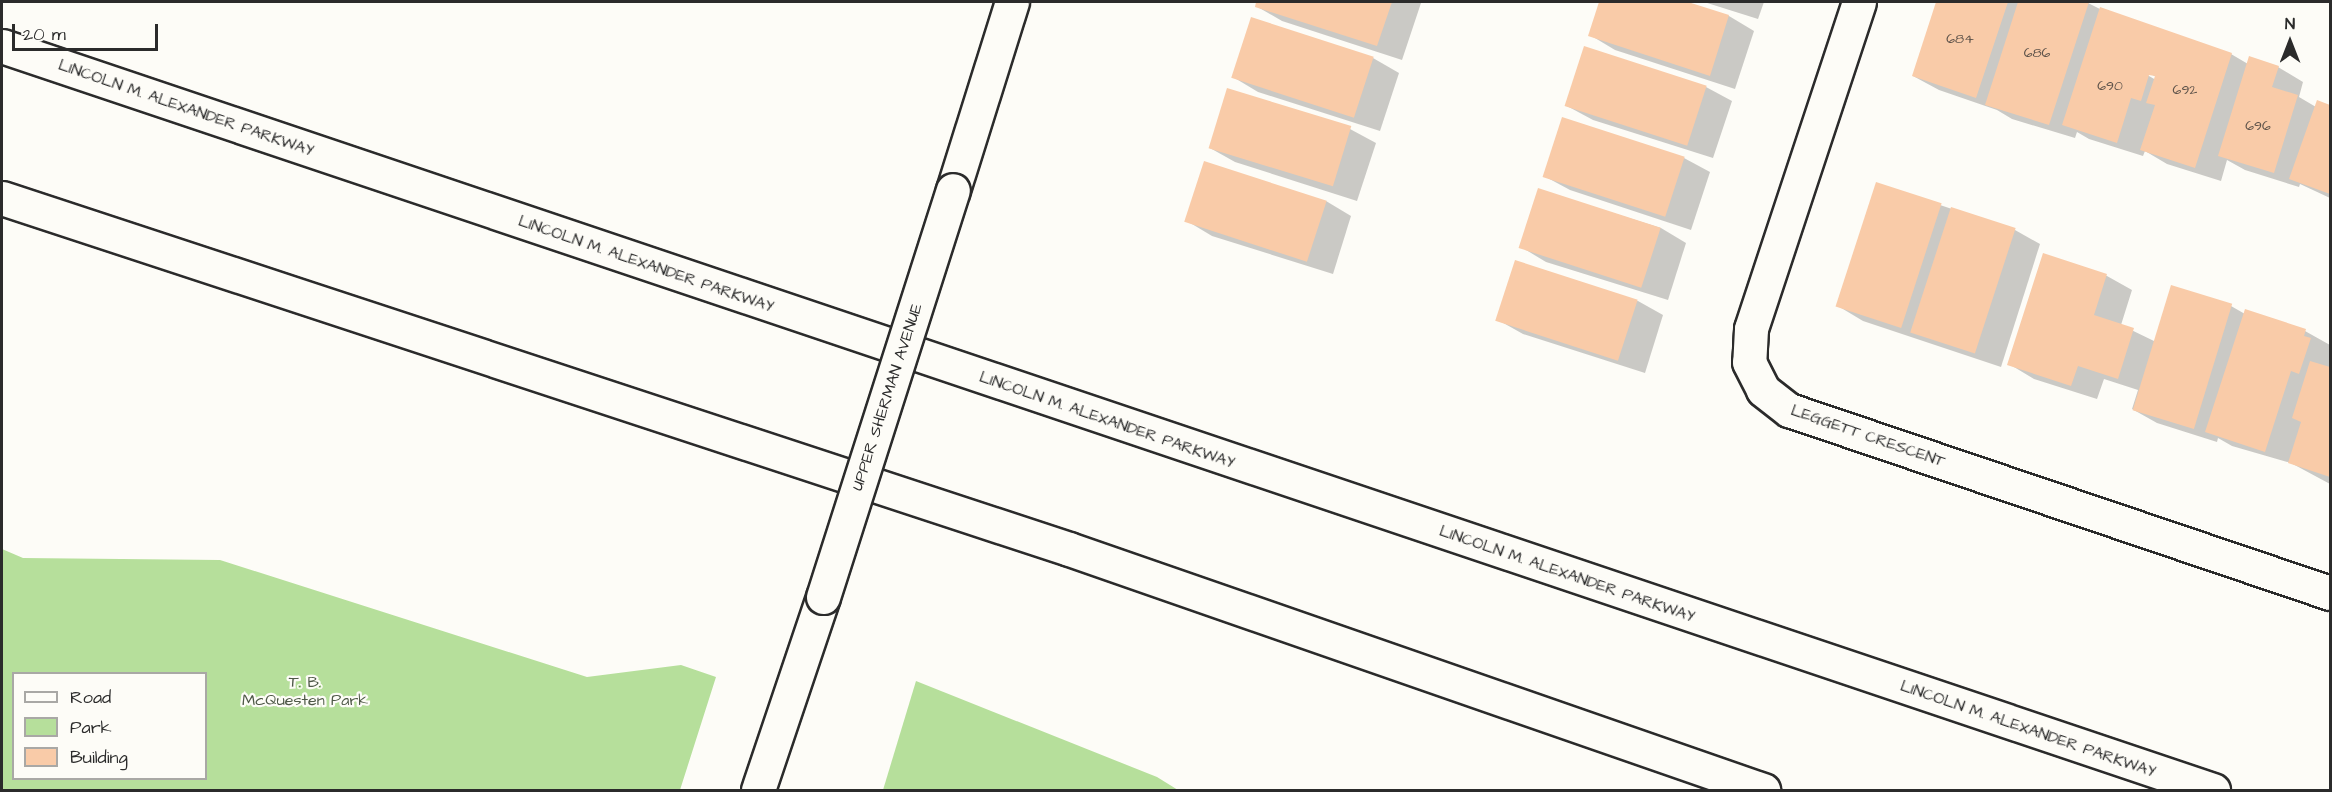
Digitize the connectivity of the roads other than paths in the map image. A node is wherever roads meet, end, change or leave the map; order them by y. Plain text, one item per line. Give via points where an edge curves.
1 (1012, 2) edge
2 (1859, 2) edge
3 (2, 46) edge
4 (2, 198) edge
5 (2331, 593) edge
6 (758, 790) edge
7 (1763, 790) edge
8 (2213, 790) edge

1 - 6 main road, UPPER SHERMAN AVENUE, bridge
2 - 5 main road, LEGGETT CRESCENT via 1751,329 1749,362 1763,390 1789,410
3 - 8 main road, LINCOLN M. ALEXANDER PARKWAY
4 - 7 main road via 1069,549

